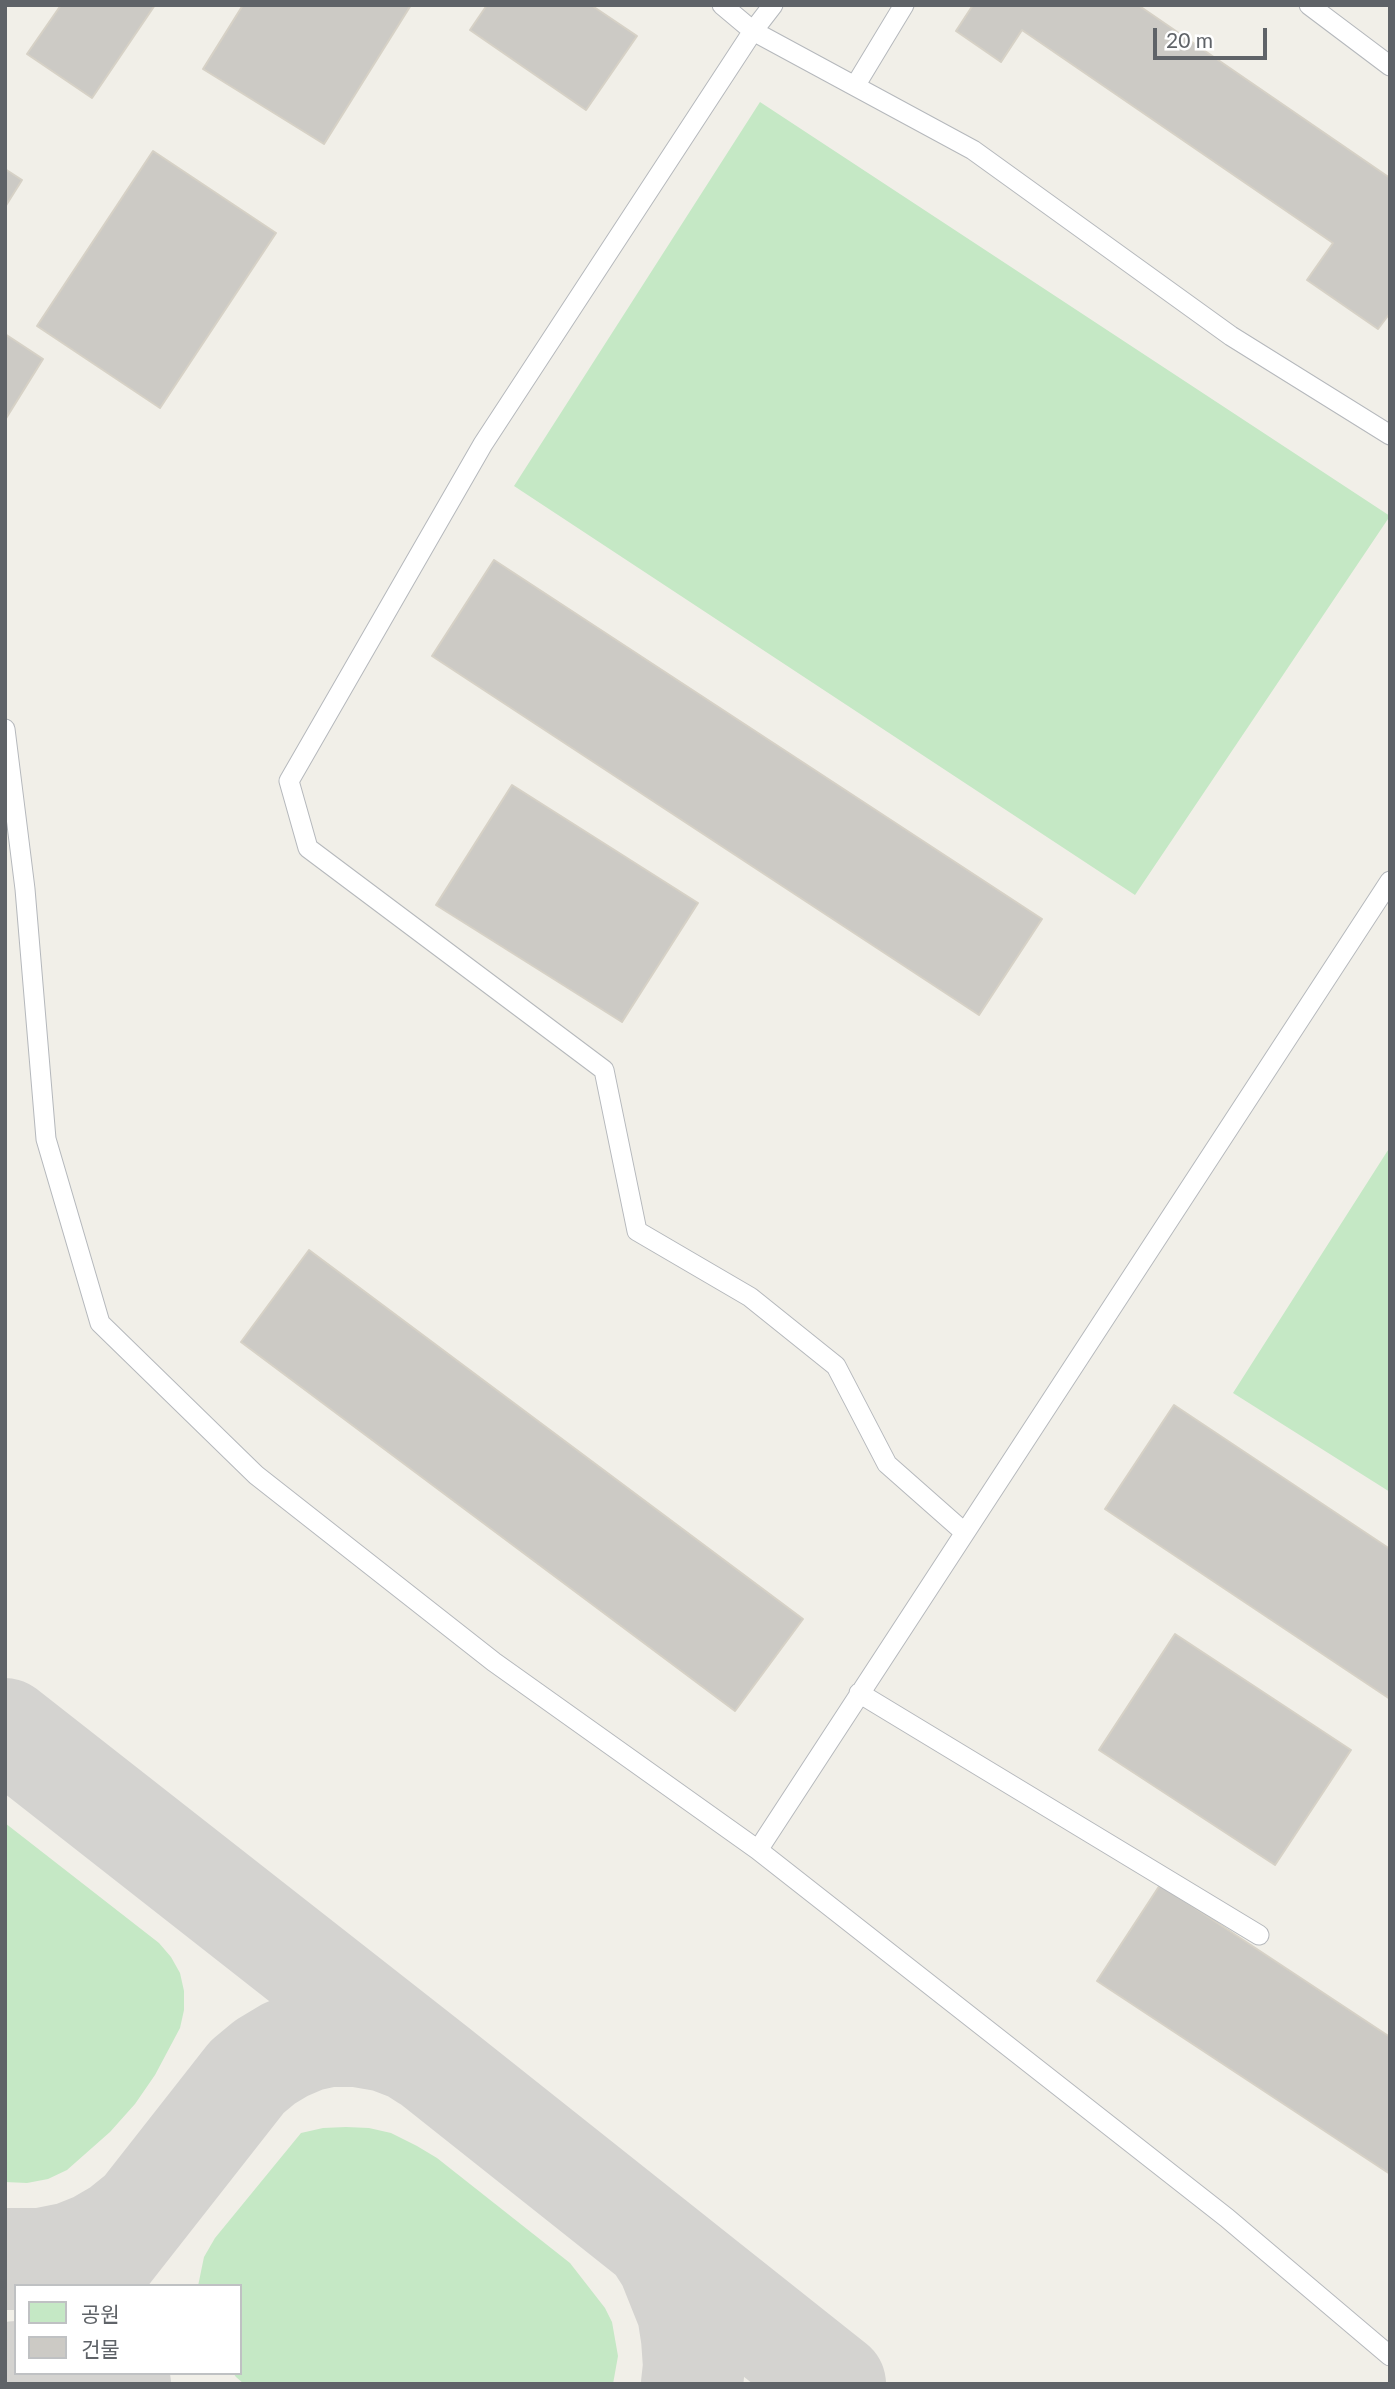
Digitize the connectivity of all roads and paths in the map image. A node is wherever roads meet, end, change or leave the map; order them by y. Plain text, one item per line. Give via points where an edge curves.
1 (722, 5) edge
2 (773, 5) edge
3 (904, 5) edge
4 (1309, 5) edge
5 (753, 31) junction
6 (1390, 66) edge
7 (855, 86) junction
8 (1390, 435) edge
9 (5, 729) edge
10 (1390, 881) edge
11 (964, 1532) junction
12 (859, 1693) junction
13 (758, 1850) junction
14 (1259, 1935) dead end
15 (1390, 2356) edge

1 - 5 lane
2 - 5 lane
3 - 7 lane
4 - 6 lane
5 - 7 lane
5 - 11 lane via 483,444 289,781 308,848 604,1069 637,1231 750,1297 836,1366 887,1464
7 - 8 lane via 973,150 1231,336
9 - 13 lane via 25,888 46,1139 100,1323 257,1475 494,1662
10 - 11 lane
11 - 12 lane
12 - 13 lane
12 - 14 lane
13 - 15 lane via 1227,2218

